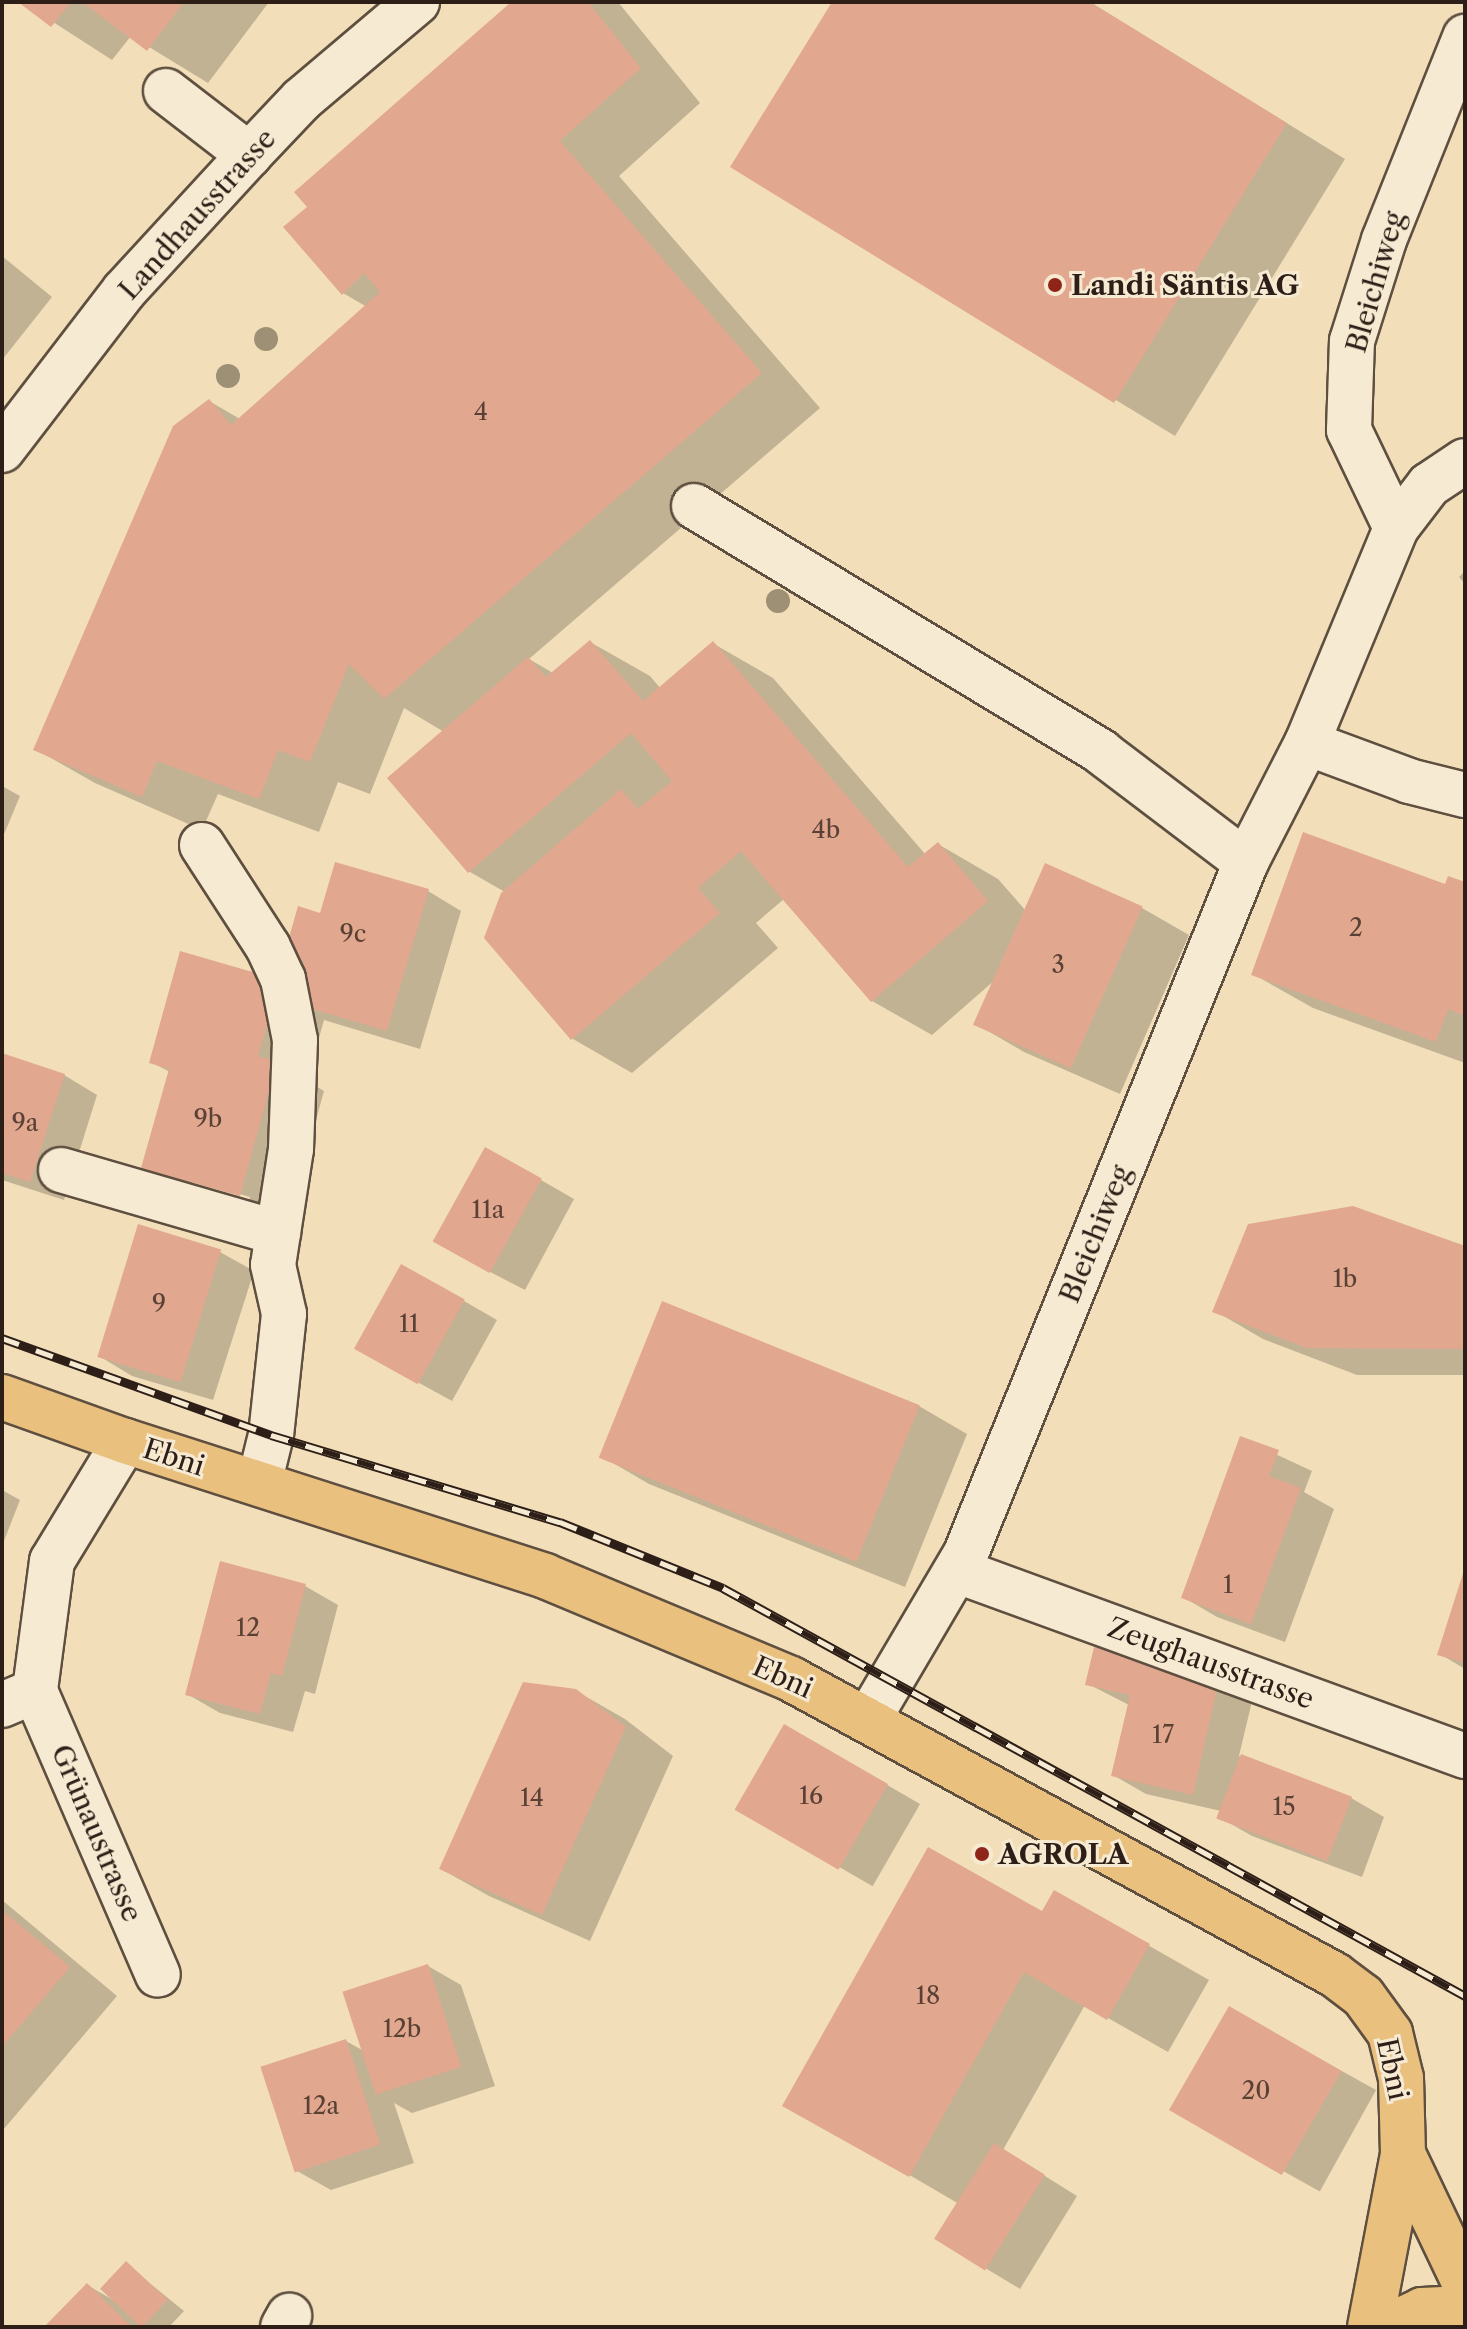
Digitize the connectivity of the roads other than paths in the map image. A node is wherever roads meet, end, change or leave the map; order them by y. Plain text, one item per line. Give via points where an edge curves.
1 (417, 2) edge
2 (1465, 37) edge
3 (166, 91) dead end
4 (249, 155) junction
5 (2, 450) edge
6 (1465, 461) edge
7 (694, 506) dead end
8 (1396, 528) junction
9 (1307, 743) junction
10 (1465, 795) edge
11 (202, 845) dead end
12 (1246, 862) junction
13 (61, 1170) dead end
14 (278, 1233) junction
15 (2, 1397) edge
16 (125, 1441) junction
17 (259, 1484) junction
18 (958, 1571) junction
19 (19, 1698) edge
20 (869, 1718) junction
21 (1465, 1756) edge
22 (158, 1975) dead end
23 (1403, 2154) junction
24 (1465, 2284) edge
25 (1465, 2308) edge
26 (1370, 2327) edge
27 (1386, 2327) edge

1 - 4 street, Landhausstrasse via 301,100
2 - 8 street, Bleichiweg via 1384,240 1352,341 1349,430
3 - 4 street
4 - 5 street, Landhausstrasse via 124,291
6 - 8 street, Bleichiweg via 1429,485
7 - 12 street via 1101,752
8 - 9 street, Bleichiweg
9 - 10 street via 1409,781
9 - 12 street, Bleichiweg
11 - 14 street via 268,947 283,979 295,1040 291,1149
12 - 18 street, Bleichiweg
13 - 14 street
14 - 17 street via 273,1265 284,1314 271,1435
15 - 16 main road, Ebni
16 - 17 main road, Ebni
16 - 19 street, Grünaustrasse via 52,1561
17 - 20 main road, Ebni via 545,1576 791,1679
18 - 20 street, Bleichiweg
18 - 21 street, Zeughausstrasse
19 - 22 street, Grünaustrasse
20 - 23 main road, Ebni via 1335,1975 1363,1996 1390,2033 1401,2078
23 - 24 main road, Ebni
23 - 26 main road, Ebni
25 - 27 main road via 1422,2310

